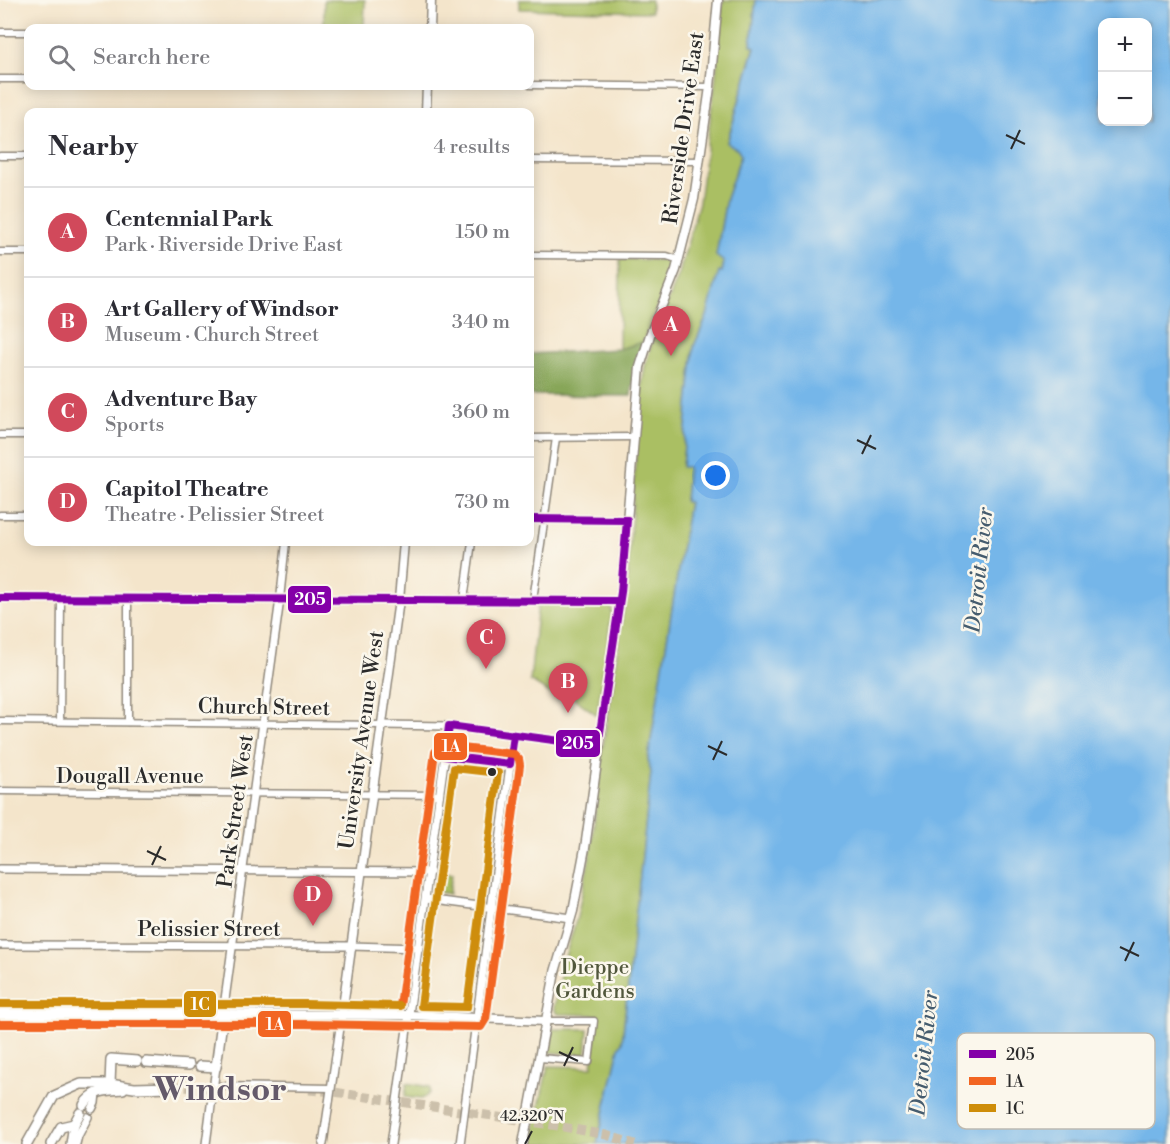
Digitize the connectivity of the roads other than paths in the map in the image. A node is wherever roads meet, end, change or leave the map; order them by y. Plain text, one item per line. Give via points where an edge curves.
1 (431, 0) edge
2 (718, 0) edge
3 (430, 24) edge
4 (0, 32) edge
5 (24, 32) edge
6 (0, 79) edge
7 (24, 79) edge
8 (534, 85) edge
9 (710, 87) junction
10 (427, 90) edge
11 (426, 108) edge
12 (0, 156) edge
13 (24, 156) edge
14 (534, 160) edge
15 (700, 161) junction
16 (0, 252) edge
17 (24, 252) edge
18 (534, 255) edge
19 (679, 260) junction
20 (0, 435) edge
21 (24, 435) edge
22 (633, 437) junction
23 (534, 438) edge
24 (556, 438) junction
25 (0, 515) edge
26 (24, 515) edge
27 (534, 519) edge
28 (545, 520) junction
29 (627, 520) junction
30 (286, 546) edge
31 (404, 546) edge
32 (471, 546) edge
33 (0, 598) edge
34 (61, 598) junction
35 (128, 598) junction
36 (280, 599) junction
37 (399, 600) junction
38 (464, 600) junction
39 (534, 600) junction
40 (620, 601) junction
41 (0, 721) edge
42 (60, 721) junction
43 (128, 722) junction
44 (264, 724) junction
45 (382, 725) junction
46 (449, 726) junction
47 (514, 735) junction
48 (598, 746) junction
49 (0, 791) edge
50 (254, 793) junction
51 (372, 794) junction
52 (440, 795) junction
53 (0, 869) edge
54 (243, 871) junction
55 (362, 871) junction
56 (430, 872) junction
57 (426, 899) junction
58 (491, 908) junction
59 (571, 918) junction
60 (0, 945) edge
61 (233, 946) junction
62 (351, 946) junction
63 (419, 948) junction
64 (0, 1014) edge
65 (223, 1014) junction
66 (342, 1014) junction
67 (409, 1015) junction
68 (476, 1018) junction
69 (545, 1021) junction
70 (540, 1058) junction
71 (189, 1065) dead end
72 (200, 1066) dead end
73 (216, 1067) junction
74 (110, 1084) junction
75 (213, 1086) junction
76 (172, 1087) tunnel mouth
77 (134, 1088) junction
78 (331, 1088) junction
79 (86, 1111) junction
80 (74, 1124) junction
81 (27, 1144) edge
82 (51, 1144) edge
83 (71, 1144) edge
84 (76, 1144) edge
85 (206, 1144) edge
86 (323, 1144) edge
87 (391, 1144) edge
88 (460, 1144) edge
89 (523, 1144) edge

1 - 3 main road
2 - 9 main road, Riverside Drive East
4 - 5 street
6 - 7 street
8 - 9 street
9 - 15 main road, Riverside Drive East
10 - 11 main road
12 - 13 street
14 - 15 street
15 - 19 main road, Riverside Drive East
16 - 17 street
18 - 19 street via 667,256
19 - 22 main road, Riverside Drive East via 640,367
20 - 21 street
22 - 24 street
22 - 29 main road, Riverside Drive East
23 - 24 street
24 - 28 street
25 - 26 street
27 - 28 street
28 - 29 street
28 - 39 street
29 - 40 main road, Riverside Drive East
30 - 36 street, Park Street West
31 - 37 main road, University Avenue West
32 - 38 street
33 - 34 street
34 - 35 street
34 - 42 street
35 - 36 street
35 - 43 street
36 - 37 street
36 - 44 street, Park Street West
37 - 38 street
37 - 45 main road, University Avenue West
38 - 39 street
39 - 40 street
40 - 48 main road, Riverside Drive East
41 - 42 street, Church Street
42 - 43 street, Church Street
43 - 44 street, Church Street
44 - 45 street, Church Street
44 - 50 street, Park Street West
45 - 46 street, Church Street
45 - 51 main road, University Avenue West
46 - 47 street, Church Street
46 - 52 street
47 - 48 street, Church Street
47 - 58 street
48 - 59 main road, Riverside Drive East
49 - 50 street, Dougall Avenue
50 - 51 street, Dougall Avenue
50 - 54 street, Park Street West
51 - 52 street, Dougall Avenue
51 - 55 main road, University Avenue West
52 - 56 street
53 - 54 street
54 - 55 street
54 - 61 street, Park Street West
55 - 56 street
55 - 62 main road, University Avenue West
56 - 57 street
57 - 58 street
57 - 63 street
58 - 59 street
58 - 68 street
59 - 69 main road, Riverside Drive East
60 - 61 street, Pelissier Street
61 - 62 street, Pelissier Street
61 - 65 street, Park Street West
62 - 63 street, Pelissier Street
62 - 66 main road, University Avenue West
63 - 67 street
64 - 65 main road
65 - 66 main road
65 - 73 main road
66 - 67 main road
66 - 78 street
67 - 68 main road
67 - 87 street
68 - 69 main road
68 - 88 street
69 - 70 main road, Riverside Drive East
69 - 70 street via 594,1021 589,1062
70 - 89 main road, Riverside Drive East
71 - 74 main road via 111,1059
72 - 73 main road
73 - 75 street
74 - 77 main road
74 - 81 main road via 81,1084 54,1096
75 - 78 street
75 - 85 street
76 - 77 main road
77 - 79 main road via 96,1093 88,1098
78 - 86 street
79 - 80 main road
79 - 84 street
80 - 82 main road via 61,1127
80 - 83 main road

